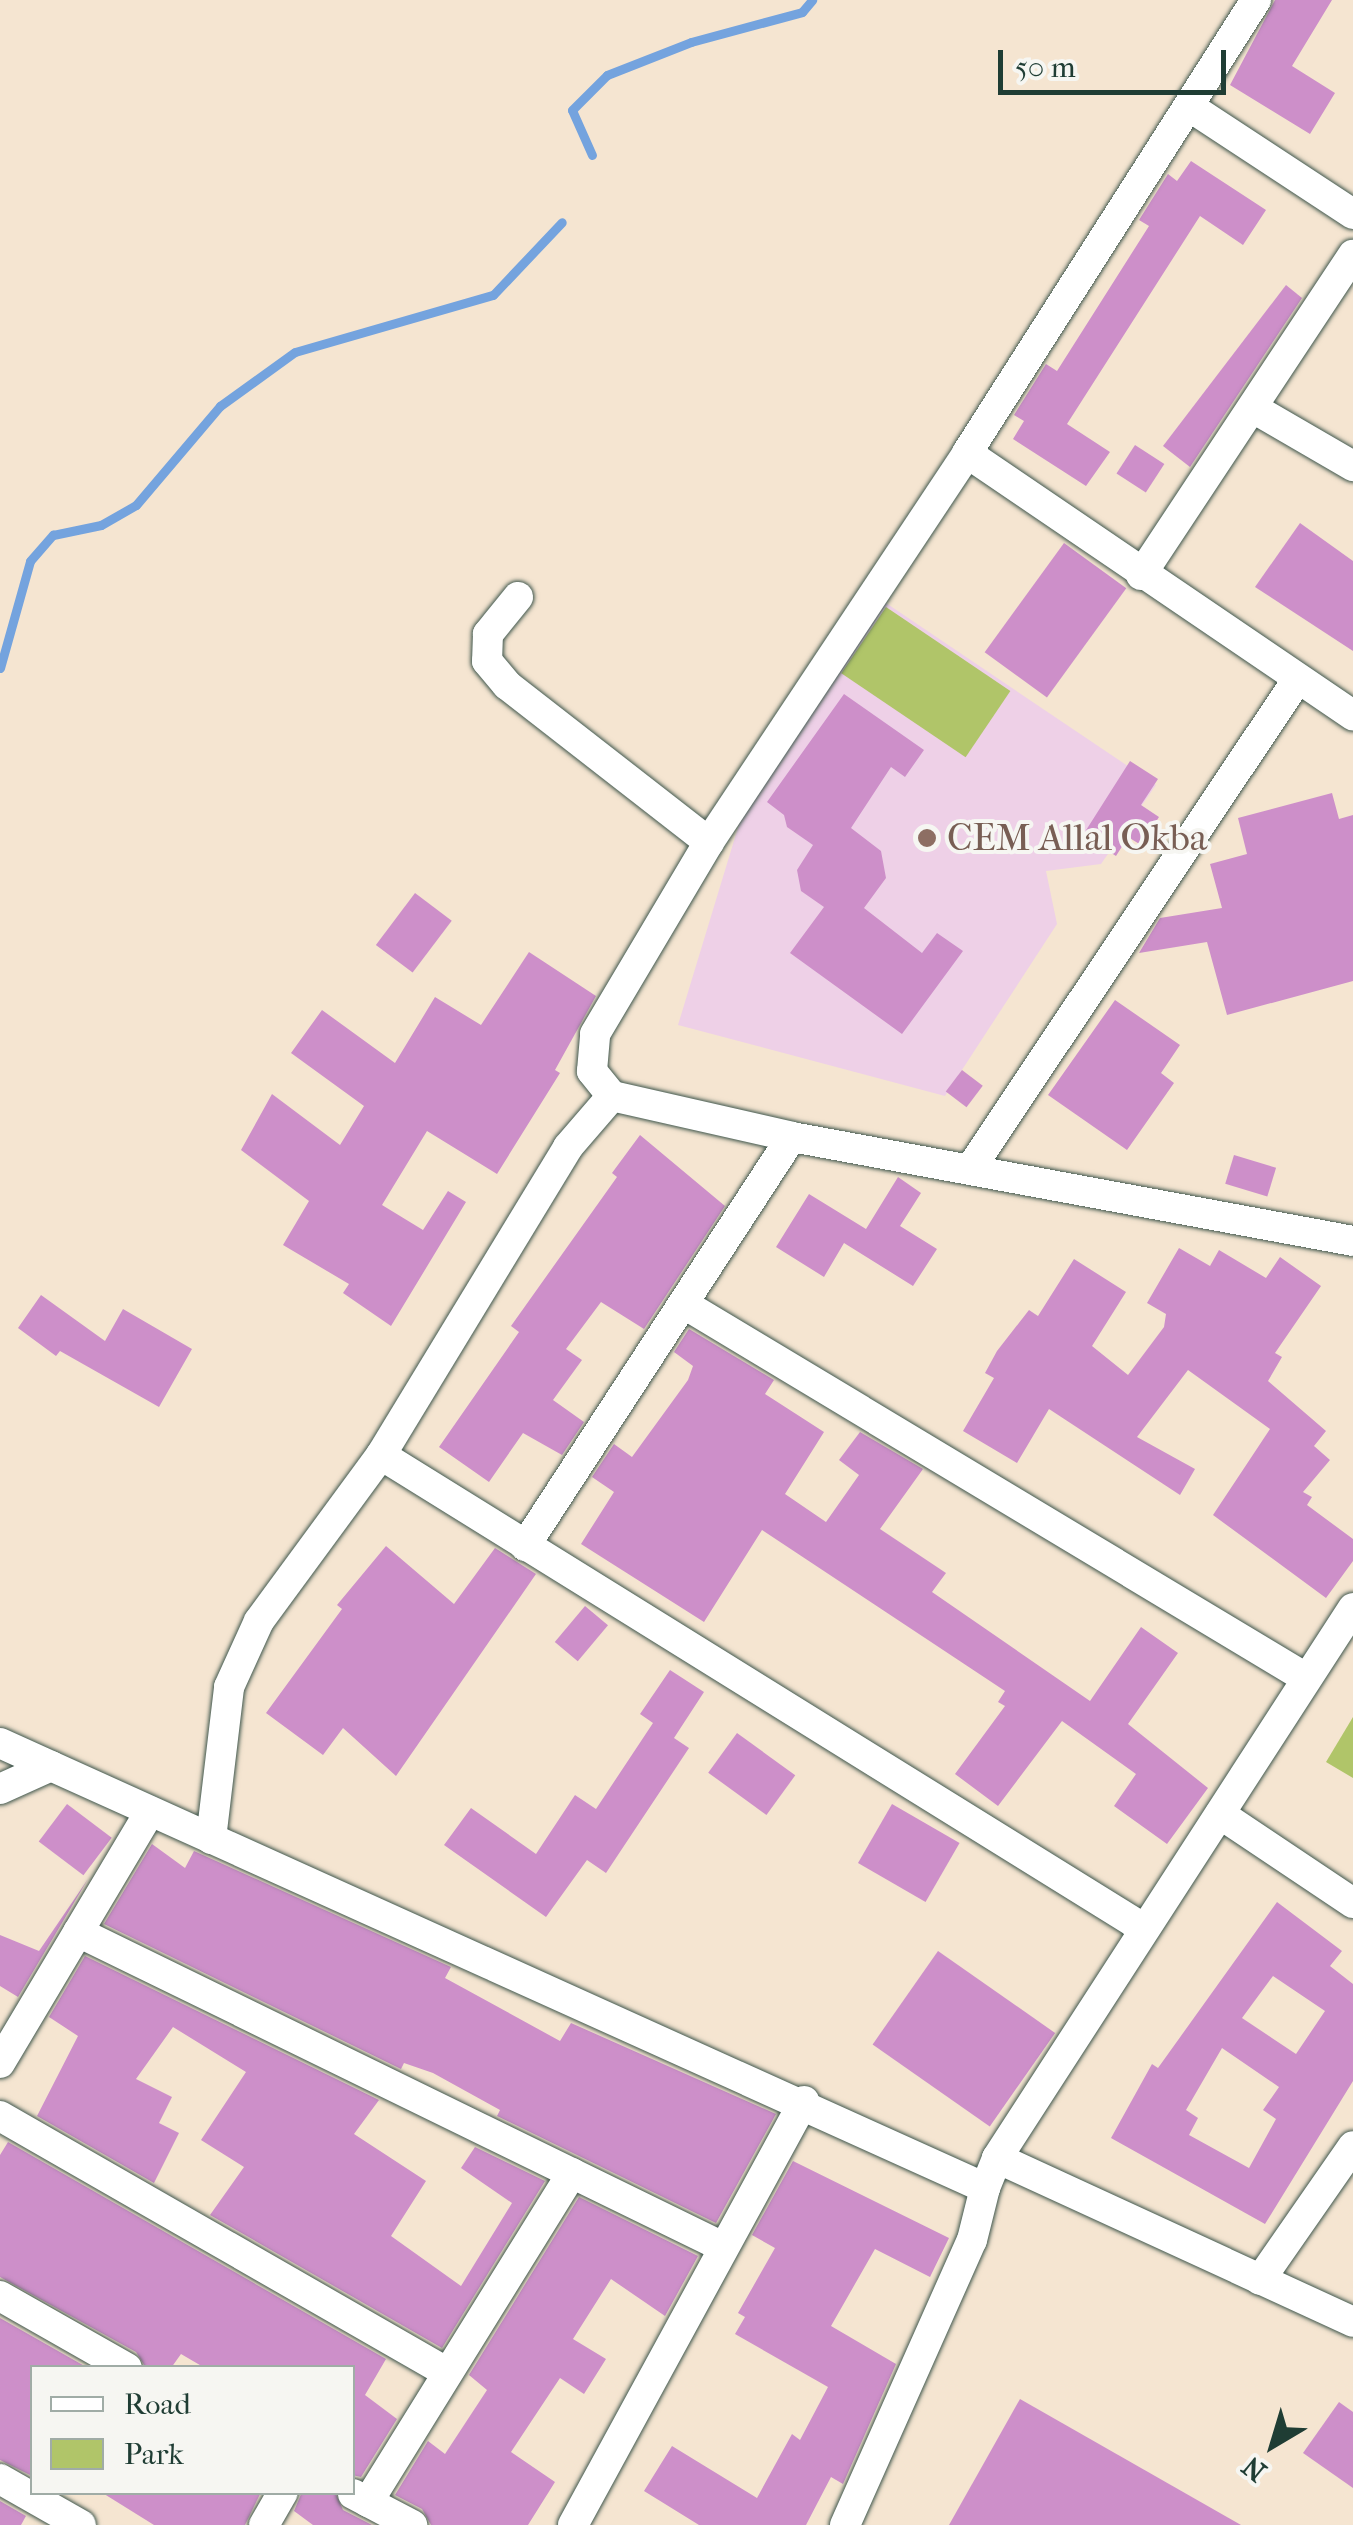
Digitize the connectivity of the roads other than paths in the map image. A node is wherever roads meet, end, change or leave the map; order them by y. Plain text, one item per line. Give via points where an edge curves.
1 (1256, 0) edge
2 (1190, 107) junction
3 (1353, 214) edge
4 (1353, 255) edge
5 (1253, 408) junction
6 (967, 452) junction
7 (1353, 466) edge
8 (1141, 575) junction
9 (518, 597) dead end
10 (1297, 680) junction
11 (1353, 715) edge
12 (709, 842) junction
13 (612, 1096) junction
14 (792, 1137) junction
15 (973, 1166) junction
16 (1353, 1241) edge
17 (684, 1304) junction
18 (381, 1455) junction
19 (525, 1546) junction
20 (1353, 1608) edge
21 (1306, 1678) junction
22 (0, 1743) edge
23 (52, 1766) junction
24 (0, 1790) edge
25 (150, 1810) junction
26 (1220, 1814) junction
27 (212, 1839) junction
28 (1353, 1903) edge
29 (1143, 1928) junction
30 (78, 1932) junction
31 (0, 2062) edge
32 (804, 2101) junction
33 (0, 2116) edge
34 (1353, 2146) edge
35 (997, 2158) junction
36 (572, 2173) junction
37 (985, 2188) junction
38 (724, 2247) junction
39 (1260, 2280) junction
40 (0, 2296) edge
41 (1353, 2322) edge
42 (122, 2365) edge
43 (448, 2373) junction
44 (0, 2479) edge
45 (281, 2495) edge
46 (360, 2497) edge
47 (81, 2525) edge
48 (264, 2525) edge
49 (412, 2525) edge
50 (573, 2525) edge
51 (845, 2525) edge

1 - 2 street
2 - 3 street
2 - 6 street
4 - 5 street
5 - 7 street
5 - 8 street
6 - 8 street
6 - 12 street
8 - 10 street
9 - 12 street via 488,634 487,661 507,685
10 - 11 street
10 - 15 street
12 - 13 street via 595,1034 592,1071
13 - 14 street
13 - 18 street via 568,1146
14 - 15 street
14 - 17 street
15 - 16 street
17 - 19 street
17 - 21 street
18 - 19 street
18 - 27 street via 259,1622 229,1686
19 - 29 street
20 - 21 street
21 - 26 street
22 - 23 street
23 - 24 street
23 - 25 street
25 - 27 street
25 - 30 street
26 - 28 street
26 - 29 street
27 - 32 street
29 - 35 street
30 - 31 street
30 - 36 street
32 - 37 street
32 - 38 street
33 - 43 street
34 - 39 street
35 - 37 street
35 - 39 street
36 - 38 street
36 - 43 street
37 - 51 street via 972,2240
38 - 50 street
39 - 41 street
40 - 42 street
43 - 46 street
44 - 47 street
45 - 48 street
46 - 49 street

